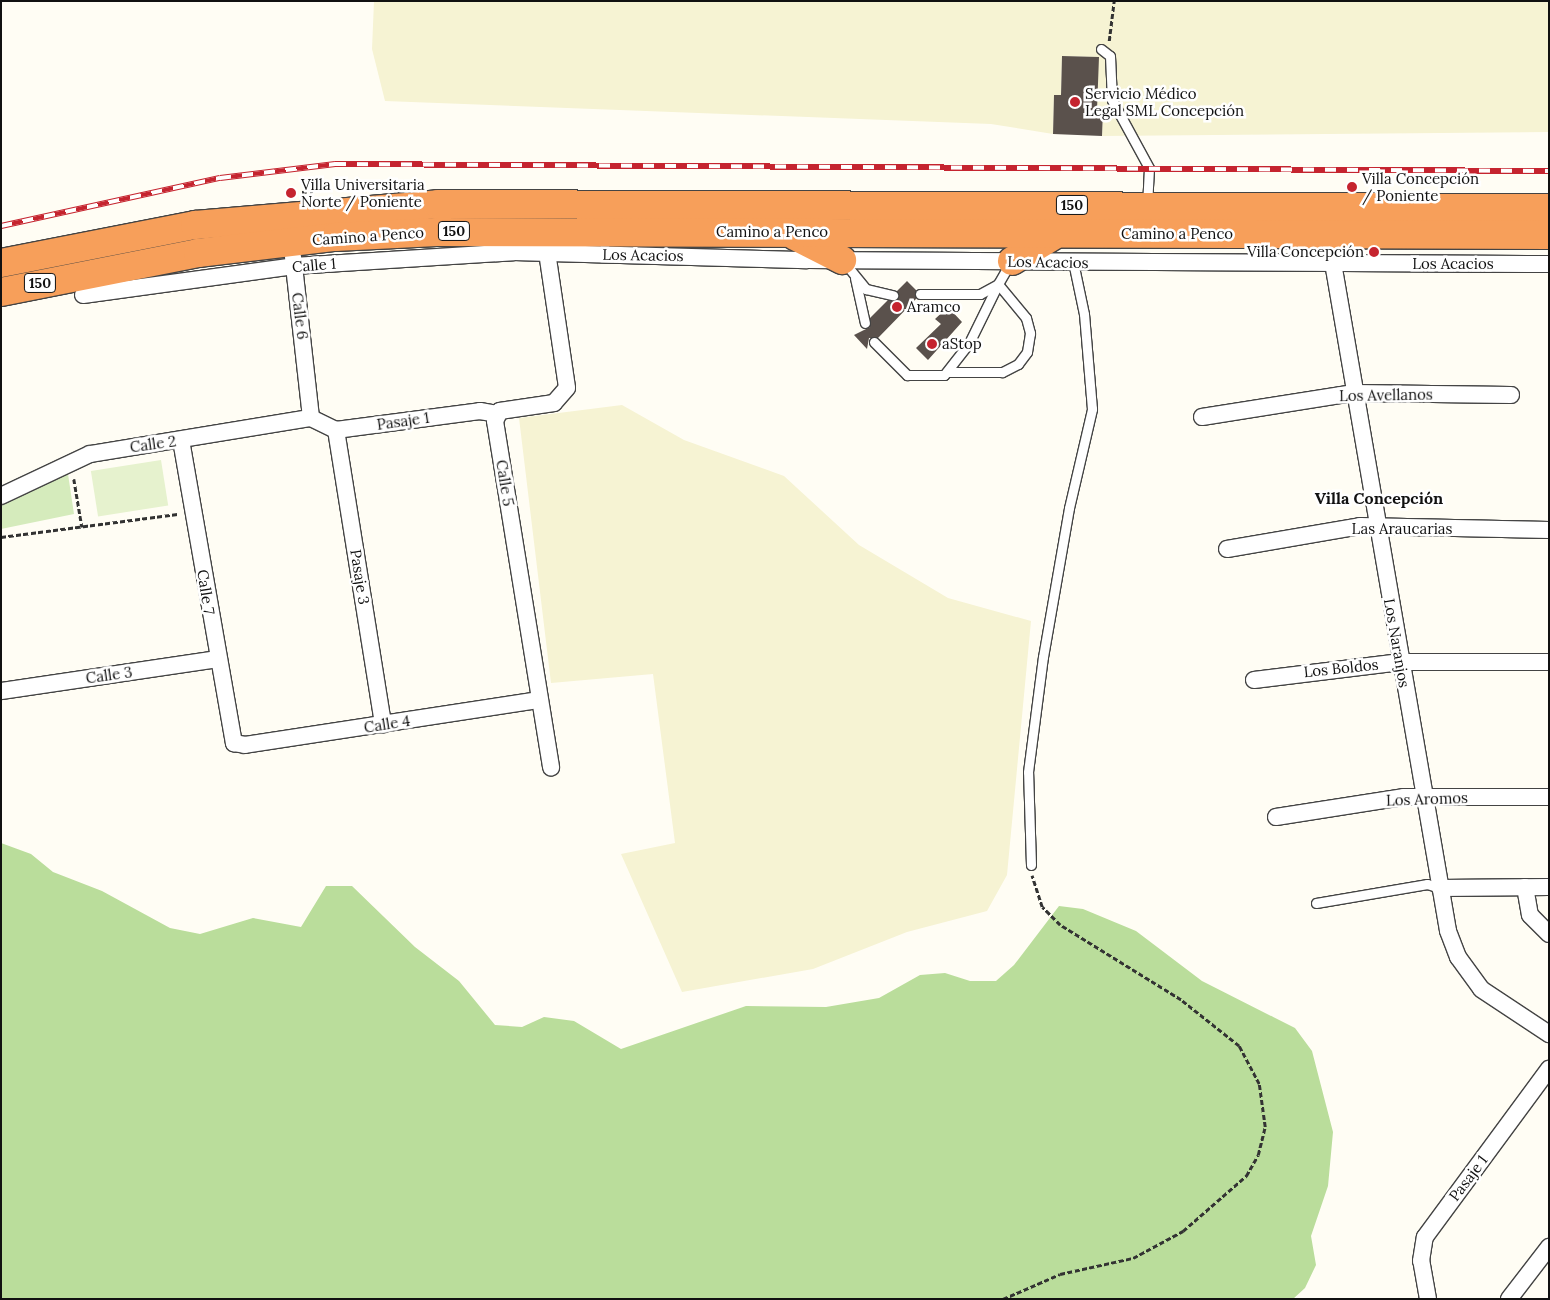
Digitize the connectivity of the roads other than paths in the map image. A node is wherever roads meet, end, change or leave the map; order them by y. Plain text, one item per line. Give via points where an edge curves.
1 (1105, 51) road end
2 (294, 203) junction
3 (1147, 206) junction
4 (1325, 207) junction
5 (1549, 208) edge
6 (784, 232) junction
7 (1061, 234) junction
8 (1328, 235) junction
9 (1549, 235) edge
10 (547, 252) junction
11 (292, 254) junction
12 (1012, 261) junction
13 (1073, 262) junction
14 (1, 263) edge
15 (1331, 264) junction
16 (1549, 264) edge
17 (848, 268) junction
18 (998, 284) junction
19 (1, 292) edge
20 (920, 294) dead end
21 (83, 295) dead end
22 (894, 295) dead end
23 (866, 323) dead end
24 (874, 342) dead end
25 (949, 372) junction
26 (1354, 393) junction
27 (1511, 395) dead end
28 (497, 414) junction
29 (312, 418) junction
30 (1202, 418) dead end
31 (336, 430) junction
32 (181, 440) junction
33 (1, 496) edge
34 (1377, 525) junction
35 (1549, 530) edge
36 (1227, 549) dead end
37 (217, 659) junction
38 (1401, 662) junction
39 (1549, 662) edge
40 (1254, 680) dead end
41 (1, 691) edge
42 (540, 700) junction
43 (383, 724) junction
44 (234, 742) joint
45 (551, 767) dead end
46 (1424, 797) junction
47 (1549, 797) edge
48 (1276, 817) dead end
49 (1031, 865) road end
50 (1525, 887) junction
51 (1549, 887) edge
52 (1440, 888) junction
53 (1316, 903) dead end
54 (1549, 934) edge
55 (1549, 1034) edge
56 (1549, 1069) edge
57 (1549, 1247) edge
58 (1428, 1299) edge
59 (1509, 1299) edge

1 - 3 lane via 1112,100 1149,168
2 - 3 highway, Camino a Penco / 150
2 - 11 street, Calle 6
2 - 14 highway, Camino a Penco / 150
3 - 4 highway, Camino a Penco / 150
4 - 5 highway, Camino a Penco / 150
4 - 8 street, Los Naranjos
6 - 7 highway, Camino a Penco / 150
6 - 11 highway, Camino a Penco / 150 via 437,232
6 - 17 highway
7 - 8 highway, Camino a Penco / 150
7 - 12 highway via 1030,246
8 - 9 highway, Camino a Penco / 150
8 - 15 street, Los Naranjos
10 - 11 street, Calle 1
10 - 17 street, Los Acacios
10 - 28 street via 567,388 554,403
11 - 19 highway, Camino a Penco / 150 via 144,262
11 - 21 street, Calle 1
11 - 29 street, Calle 6
12 - 13 street, Los Acacios
12 - 17 street, Los Acacios
12 - 18 lane
13 - 15 street, Los Acacios
13 - 49 lane via 1084,314 1092,409 1069,508 1043,657 1028,772
15 - 16 street, Los Acacios
15 - 26 street, Los Naranjos
17 - 22 lane via 872,293
17 - 23 lane
18 - 20 lane via 980,294
18 - 25 lane
18 - 25 lane via 1026,318 1030,333 1026,352 1018,364 1002,372
24 - 25 lane via 907,375
26 - 27 street, Los Avellanos
26 - 30 street, Los Avellanos
26 - 34 street, Los Naranjos
28 - 31 street, Pasaje 1 via 480,411
28 - 42 street, Calle 5
29 - 31 street
29 - 32 street, Calle 2
31 - 43 street, Pasaje 3
32 - 33 street, Calle 2 via 72,459
32 - 37 street, Calle 7
34 - 35 street, Las Araucarias
34 - 36 street, Las Araucarias
34 - 38 street, Los Naranjos
37 - 41 street, Calle 3
37 - 44 street, Calle 7
38 - 39 street, Los Boldos
38 - 40 street, Los Boldos
38 - 46 street, Los Naranjos
42 - 43 street, Calle 4
42 - 45 street, Calle 5
43 - 44 street, Calle 4 via 245,745
46 - 47 street, Los Aromos
46 - 48 street, Los Aromos
46 - 52 street, Los Naranjos
50 - 51 street
50 - 52 street
50 - 54 street via 1530,915
52 - 53 lane via 1426,884
52 - 55 street, Los Naranjos via 1452,944 1472,980 1501,1006
56 - 58 street, Pasaje 1 via 1425,1237 1421,1261
57 - 59 street

